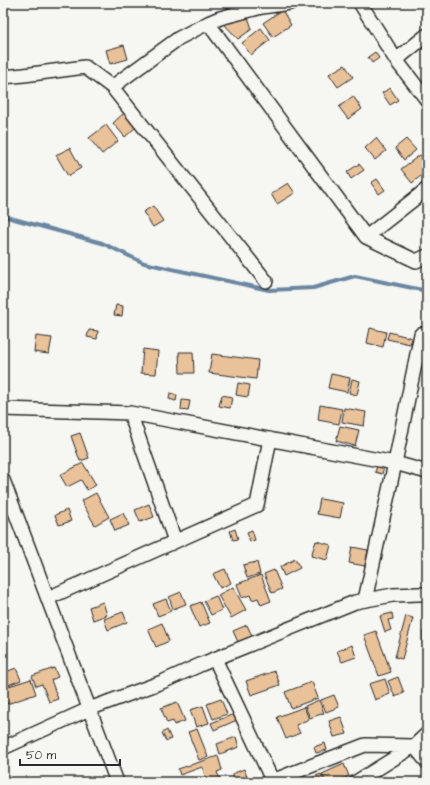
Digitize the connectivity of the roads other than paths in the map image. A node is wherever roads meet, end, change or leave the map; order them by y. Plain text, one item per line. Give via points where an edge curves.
1 (290, 3) edge
2 (360, 3) edge
3 (208, 23) junction
4 (427, 35) edge
5 (396, 60) junction
6 (3, 77) edge
7 (112, 87) junction
8 (427, 100) edge
9 (427, 189) edge
10 (366, 237) junction
11 (427, 256) edge
12 (266, 281) dead end
13 (427, 335) edge
14 (3, 409) edge
15 (130, 413) junction
16 (270, 439) junction
17 (395, 463) junction
18 (427, 472) edge
19 (3, 480) edge
20 (175, 541) junction
21 (427, 594) edge
22 (48, 598) junction
23 (364, 600) junction
24 (215, 659) junction
25 (89, 709) junction
26 (427, 734) edge
27 (414, 746) junction
28 (3, 748) edge
29 (427, 762) edge
30 (117, 782) edge
31 (273, 782) edge
32 (356, 782) edge

1 - 3 street via 255,9
2 - 5 street
3 - 7 street via 179,38
3 - 10 street
4 - 5 street
5 - 8 street
6 - 7 street via 85,67
7 - 12 street
9 - 10 street
10 - 11 street via 416,261
13 - 17 street via 421,334
14 - 15 street
15 - 16 street
15 - 20 street
16 - 17 street
16 - 20 street via 257,505
17 - 18 street
17 - 23 street
19 - 22 street
20 - 22 street
21 - 23 street via 393,595
22 - 25 street
23 - 24 street
24 - 25 street
24 - 31 street
25 - 28 street
25 - 30 street
26 - 27 street
27 - 29 street
27 - 31 street via 365,745
27 - 32 street

